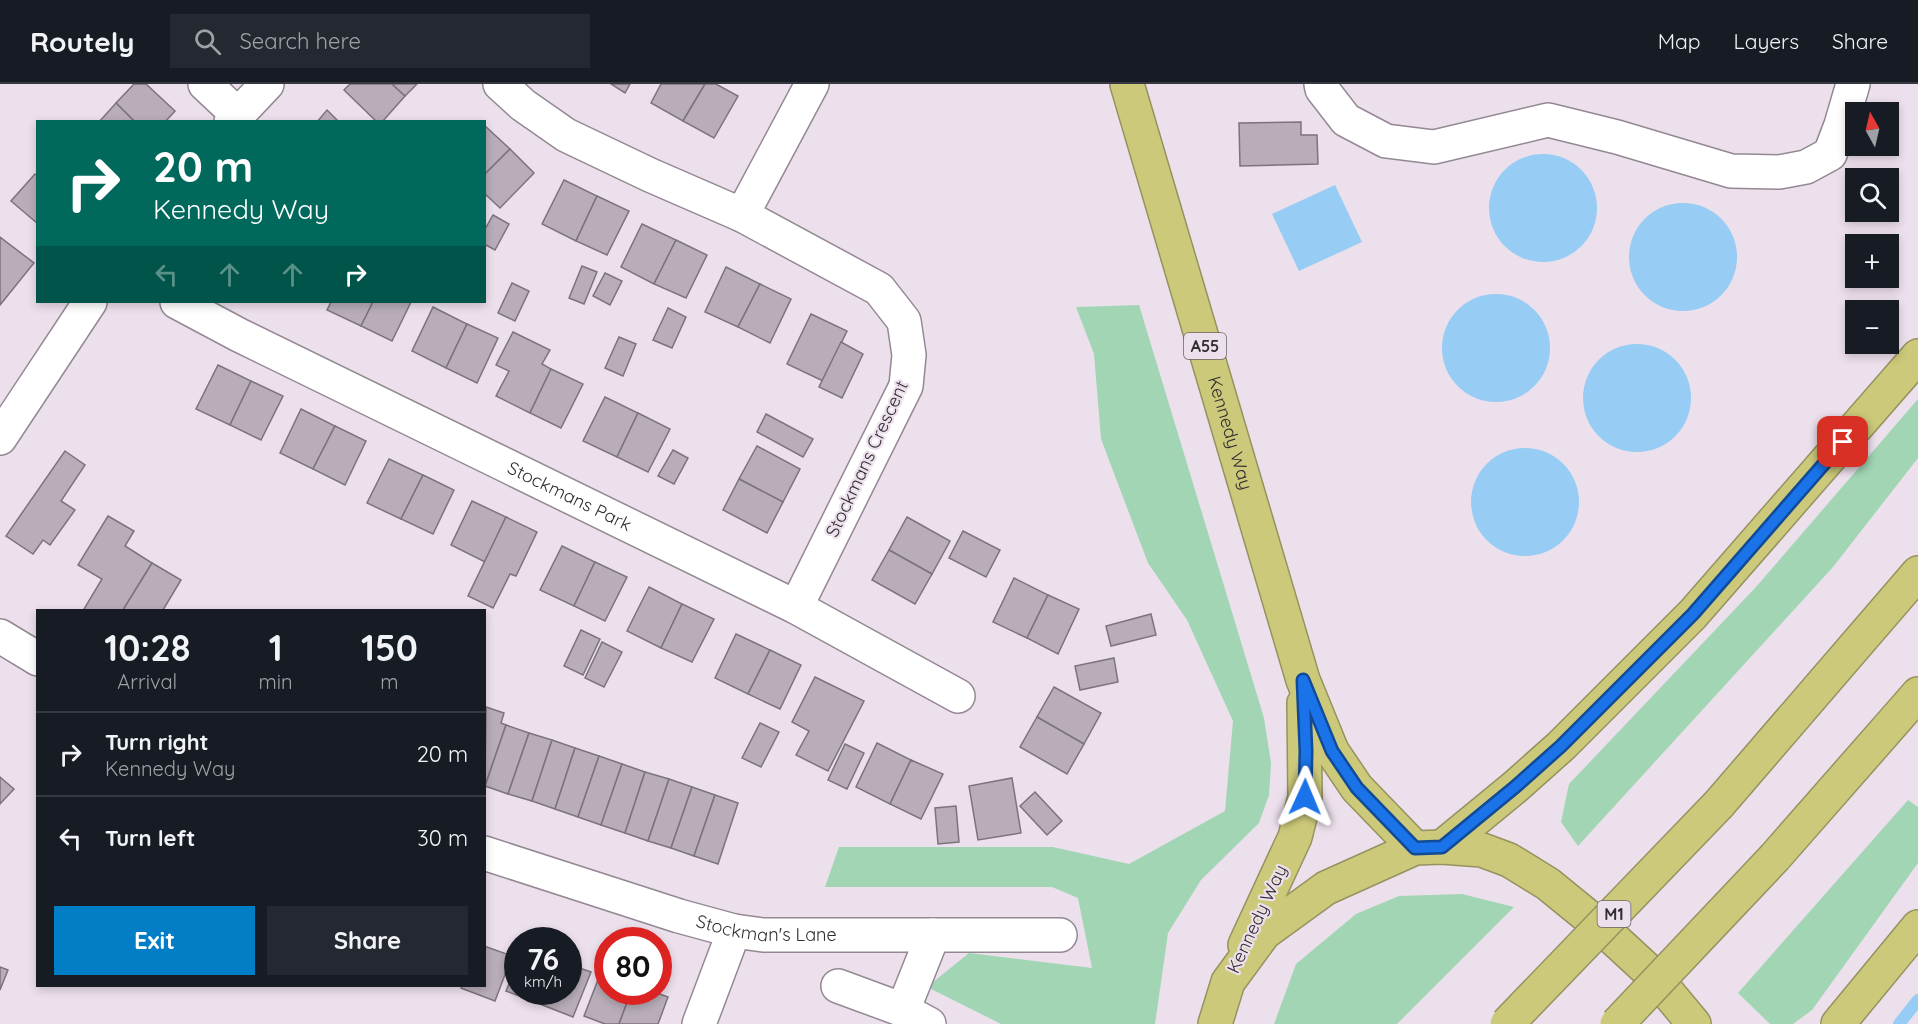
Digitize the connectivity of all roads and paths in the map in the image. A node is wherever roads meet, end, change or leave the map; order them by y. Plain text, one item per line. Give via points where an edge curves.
1 (205, 84) edge
2 (267, 84) edge
3 (500, 84) edge
4 (812, 84) edge
5 (1127, 84) edge
6 (1321, 84) edge
7 (1853, 84) edge
8 (234, 118) edge
9 (742, 215) junction
10 (89, 303) edge
11 (179, 303) edge
12 (1918, 356) edge
13 (0, 438) edge
14 (1918, 573) edge
15 (796, 607) junction
16 (0, 636) edge
17 (36, 658) edge
18 (1303, 680) junction
19 (1918, 694) edge
20 (958, 696) dead end
21 (1428, 848) junction
22 (486, 854) edge
23 (1918, 927) edge
24 (734, 931) junction
25 (933, 935) junction
26 (1060, 935) dead end
27 (1228, 982) junction
28 (838, 986) dead end
29 (916, 1017) edge
30 (699, 1024) edge
31 (1215, 1024) edge
32 (1507, 1024) edge
33 (1617, 1024) edge
34 (1694, 1024) edge
35 (1838, 1024) edge

1 - 8 street
2 - 8 street
3 - 9 street, Stockmans Crescent via 566,135
4 - 9 street
5 - 18 highway, Kennedy Way / A55
6 - 7 street via 1346,120 1386,141 1434,147 1548,120 1731,171 1779,172 1806,167 1830,154
9 - 15 street, Stockmans Crescent via 879,289 904,321 908,344 906,386
10 - 13 street
11 - 15 street, Stockmans Park
12 - 21 highway via 1693,614 1515,787
14 - 32 highway, M1, bridge via 1719,804
15 - 20 street, Stockmans Park
16 - 17 street
18 - 21 highway, Kennedy Way / A55 via 1332,751 1361,793
18 - 27 highway, Kennedy Way / A55 via 1305,797 1295,837
19 - 33 highway, bridge via 1775,857
21 - 27 highway, A55 via 1326,888 1264,933
21 - 34 highway, A55 via 1482,850 1509,860 1548,884 1654,976
22 - 24 street, Stockman's Lane
23 - 35 highway
24 - 25 street, Stockman's Lane via 763,935
24 - 30 street
25 - 26 street, Stockman's Lane
25 - 29 street
27 - 31 highway, A55
28 - 29 street

